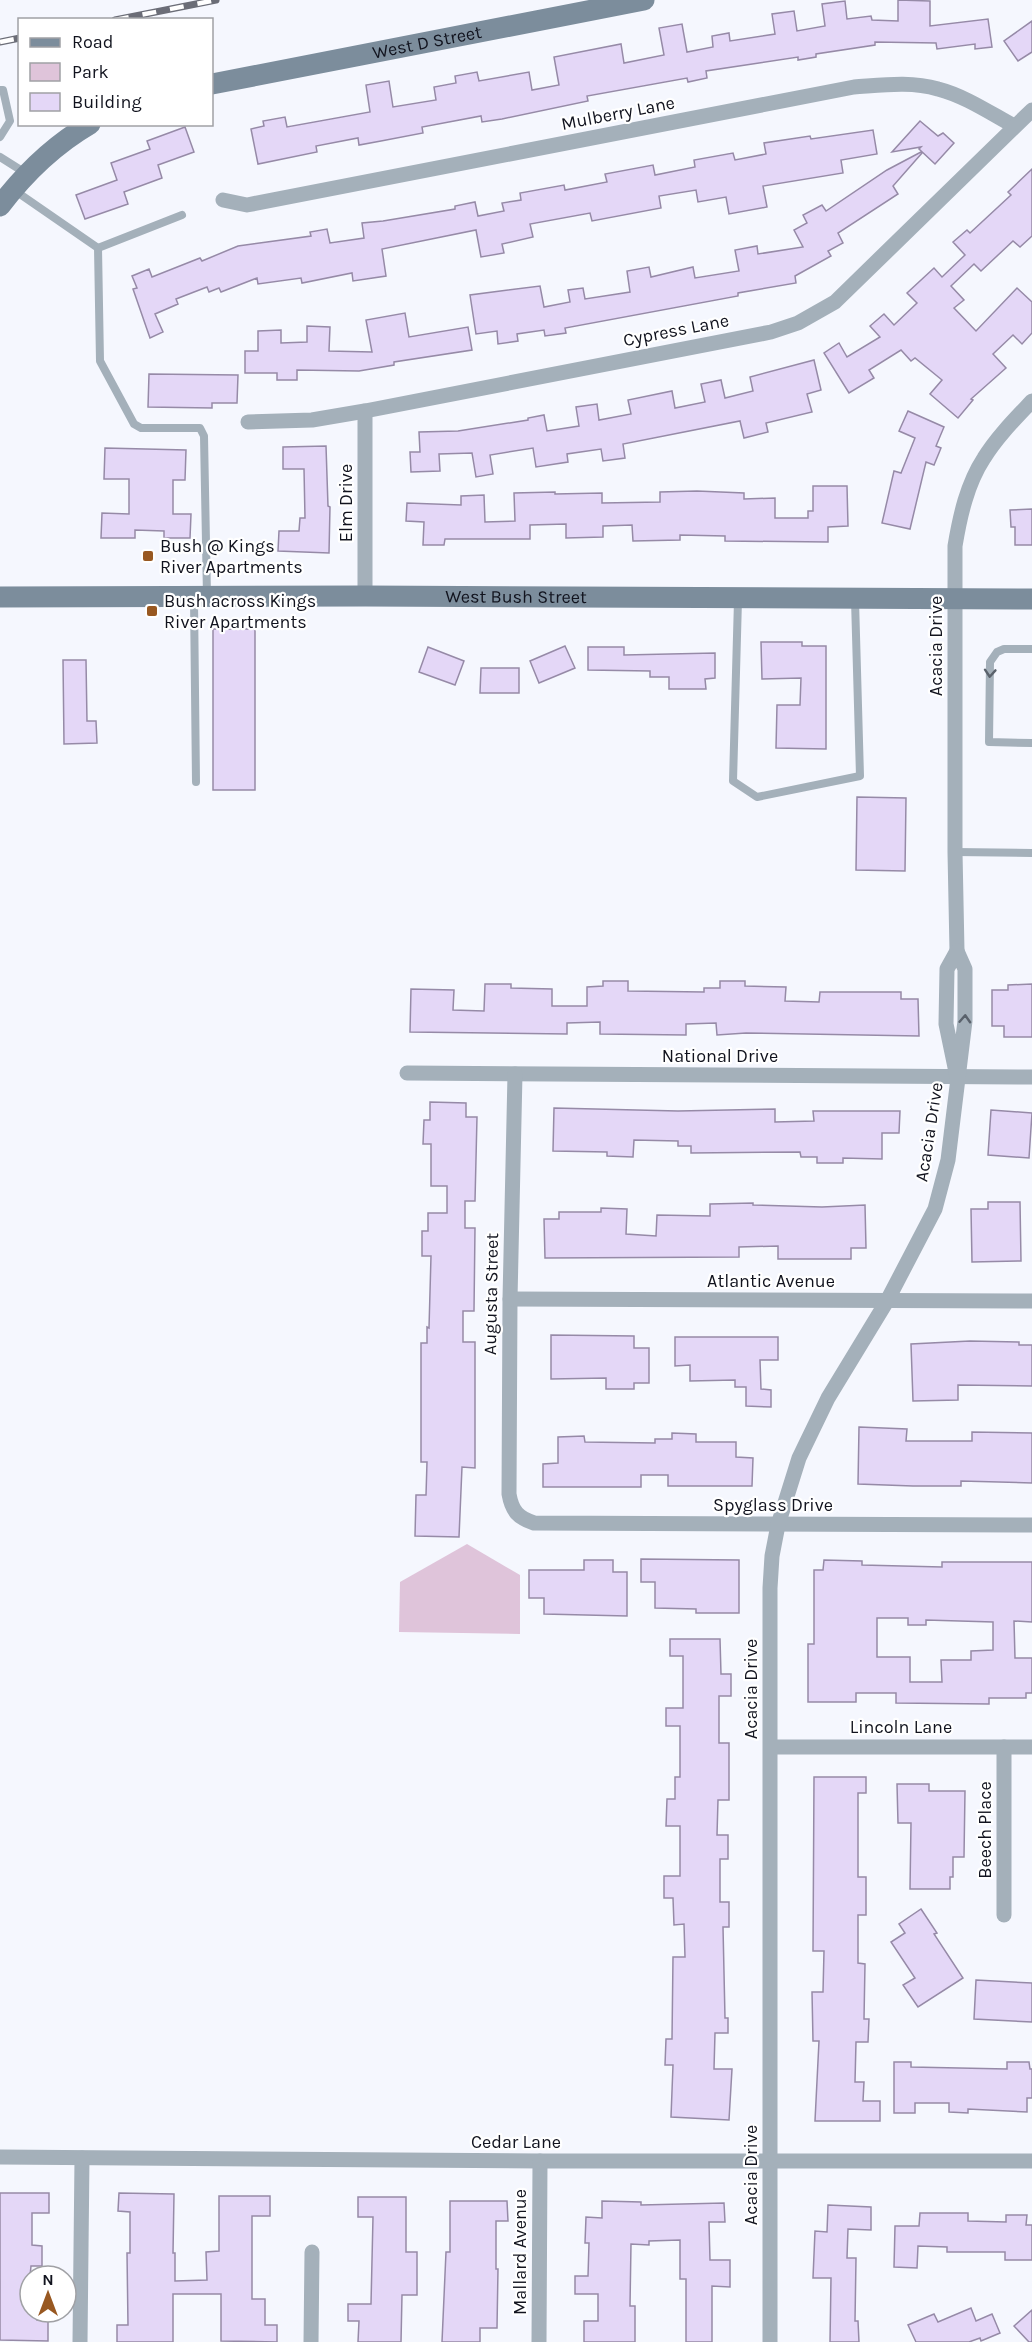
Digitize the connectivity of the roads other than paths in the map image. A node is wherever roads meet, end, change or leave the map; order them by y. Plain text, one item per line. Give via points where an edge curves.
1 (644, 0) edge
2 (213, 84) edge
3 (0, 90) edge
4 (1032, 110) edge
5 (87, 126) edge
6 (1014, 126) junction
7 (1, 135) edge
8 (0, 157) edge
9 (13, 190) edge
10 (223, 200) dead end
11 (182, 215) dead end
12 (98, 248) junction
13 (1032, 401) edge
14 (365, 411) junction
15 (248, 422) dead end
16 (365, 596) junction
17 (0, 597) edge
18 (201, 597) junction
19 (738, 598) junction
20 (855, 599) junction
21 (1032, 599) edge
22 (956, 600) junction
23 (1032, 649) edge
24 (1032, 743) edge
25 (196, 782) dead end
26 (955, 852) junction
27 (1032, 853) edge
28 (407, 1073) dead end
29 (515, 1074) junction
30 (957, 1077) junction
31 (1032, 1077) edge
32 (510, 1299) junction
33 (887, 1300) junction
34 (1032, 1301) edge
35 (515, 1514) joint
36 (778, 1525) junction
37 (1032, 1525) edge
38 (1004, 1746) junction
39 (771, 1747) junction
40 (1032, 1747) edge
41 (1004, 1915) dead end
42 (0, 2157) edge
43 (82, 2158) junction
44 (770, 2161) junction
45 (1032, 2161) edge
46 (540, 2162) junction
47 (312, 2252) dead end
48 (80, 2342) edge
49 (311, 2342) edge
50 (539, 2342) edge
51 (770, 2342) edge

1 - 2 main road, West D Street
3 - 7 lane via 6,95 10,121
4 - 6 street, Cypress Lane
5 - 9 main road via 69,137
6 - 10 street, Mulberry Lane via 951,93 897,83 855,87 247,205
6 - 14 street, Cypress Lane via 835,302 798,323 771,332
8 - 9 lane
9 - 12 lane
11 - 12 lane
12 - 18 lane via 100,361 134,424 141,428 200,428 204,436
13 - 22 street, Acacia Drive via 983,459 966,497 955,546
14 - 15 street, Cypress Lane via 312,420
14 - 16 street, Elm Drive
16 - 18 main road, West Bush Street
16 - 19 main road, West Bush Street
17 - 18 main road, West Bush Street
18 - 25 lane
19 - 20 main road, West Bush Street
19 - 20 lane via 733,781 757,797 860,776
20 - 22 main road, West Bush Street
21 - 22 main road, West Bush Street
22 - 26 street, Acacia Drive
23 -> 24 lane via 997,652 990,662 989,683 989,742
26 - 27 lane
26 - 30 street, Acacia Drive via 957,951 965,969 965,1021
28 - 29 street, National Drive
29 - 30 street, National Drive
29 - 32 street, Augusta Street
30 - 31 street, National Drive
30 - 33 street, Acacia Drive via 948,1160 935,1209
32 - 33 street, Atlantic Avenue
32 - 35 street, Augusta Street via 509,1494
33 - 34 street, Atlantic Avenue
33 - 36 street, Acacia Drive via 828,1398 799,1458
35 - 36 street, Spyglass Drive via 534,1523
36 - 37 street, Spyglass Drive
36 - 39 street, Acacia Drive via 770,1588
38 - 39 street, Lincoln Lane
38 - 40 street, Lincoln Lane
38 - 41 street, Beech Place
39 - 44 street, Acacia Drive
42 - 43 street, Cedar Lane
43 - 46 street, Cedar Lane
43 - 48 street
44 - 45 street, Cedar Lane
44 - 46 street, Cedar Lane
44 - 51 street, Acacia Drive
46 - 50 street, Mallard Avenue
47 - 49 street

